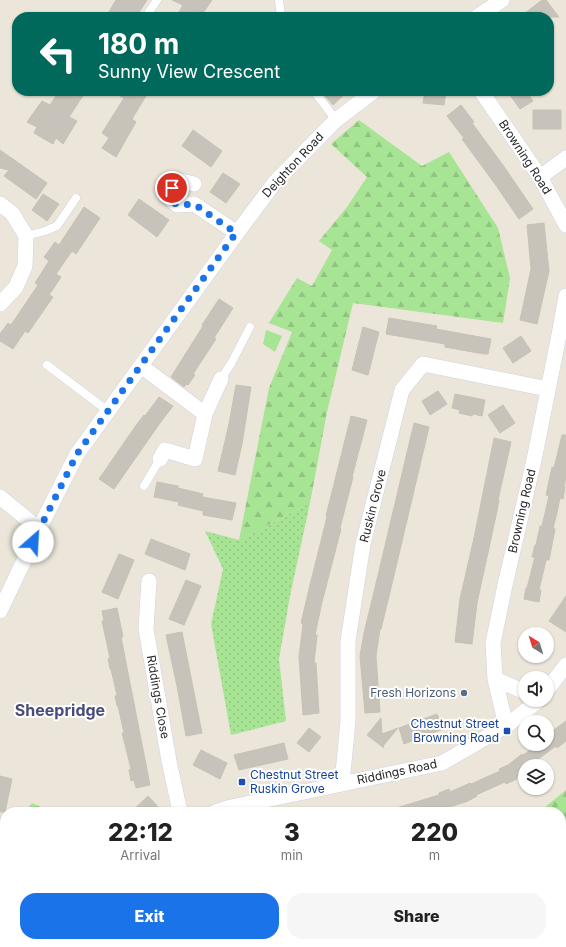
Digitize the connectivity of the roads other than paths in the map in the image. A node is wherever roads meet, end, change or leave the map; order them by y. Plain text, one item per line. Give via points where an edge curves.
1 (157, 0) edge
2 (279, 0) edge
3 (502, 0) edge
4 (149, 12) dead end
5 (280, 12) edge
6 (485, 12) edge
7 (318, 96) edge
8 (367, 96) edge
9 (484, 96) edge
10 (336, 120) junction
11 (566, 158) edge
12 (540, 177) junction
13 (194, 184) dead end
14 (76, 198) dead end
15 (0, 204) edge
16 (566, 225) edge
17 (236, 233) junction
18 (26, 236) junction
19 (566, 296) edge
20 (0, 304) edge
21 (250, 327) dead end
22 (47, 365) dead end
23 (141, 366) junction
24 (221, 379) joint
25 (548, 389) junction
26 (108, 411) junction
27 (205, 414) junction
28 (160, 459) joint
29 (144, 486) dead end
30 (0, 497) edge
31 (39, 529) junction
32 (149, 581) dead end
33 (0, 611) edge
34 (566, 665) edge
35 (495, 679) junction
36 (554, 681) edge
37 (518, 689) edge
38 (530, 707) edge
39 (506, 726) junction
40 (342, 783) junction
41 (179, 807) edge
42 (232, 807) edge

1 - 4 lane
2 - 5 lane
3 - 6 street
7 - 10 lane
8 - 10 street, Deighton Road
9 - 12 street, Browning Road
10 - 17 street, Deighton Road via 275,182
11 - 12 street
12 - 16 street, Browning Road
13 - 17 street via 177,180 166,195 177,205 194,204
14 - 18 lane via 57,226
15 - 18 street via 12,214
17 - 23 street, Deighton Road
18 - 20 street via 25,266 16,287
19 - 25 street, Browning Road
21 - 24 lane
22 - 26 lane
23 - 26 street, Deighton Road
23 - 27 street
24 - 27 street
25 - 35 street, Browning Road via 492,644
25 - 40 street, Ruskin Grove via 423,364 402,390 363,544 348,641 348,721
26 - 31 street, Deighton Road via 77,454
27 - 28 street via 193,466 165,450
28 - 29 lane
30 - 31 street
31 - 33 street, Deighton Road
32 - 41 street, Riddings Close via 146,629
34 - 36 street
35 - 37 street
35 - 39 street, Browning Road
38 - 39 street, Riddings Road
39 - 40 street, Riddings Road via 442,763
40 - 42 street, Riddings Road

